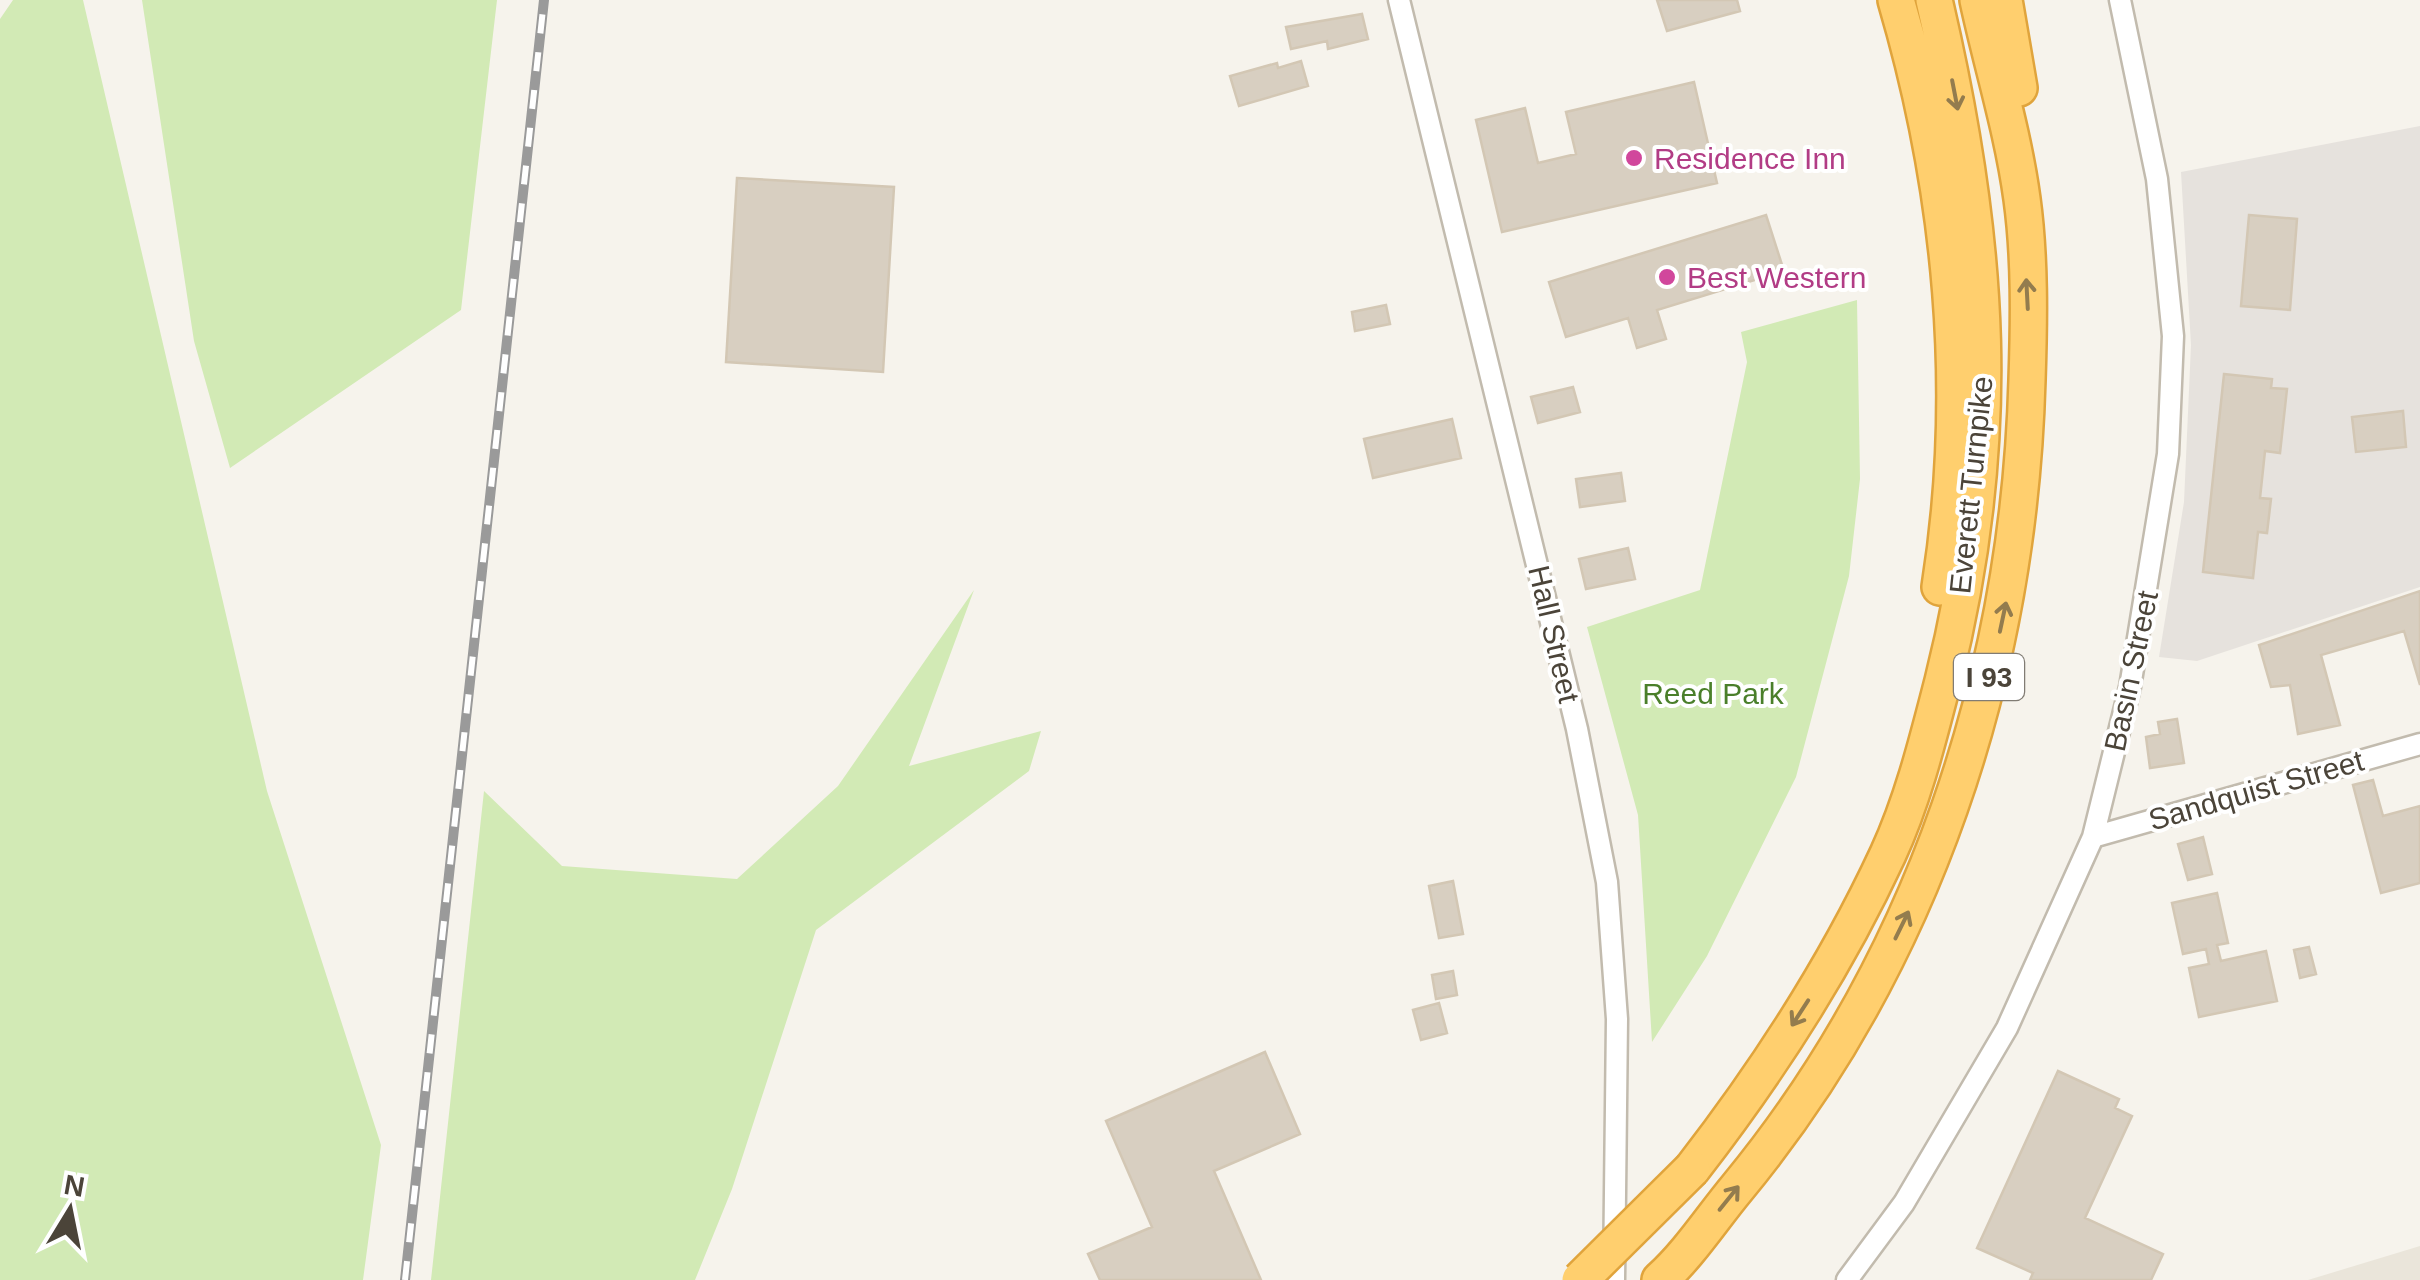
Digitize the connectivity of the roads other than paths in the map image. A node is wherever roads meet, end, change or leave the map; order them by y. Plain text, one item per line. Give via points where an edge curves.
1 (1399, 0) edge
2 (1896, 0) edge
3 (1934, 0) edge
4 (1978, 0) edge
5 (2004, 0) edge
6 (2120, 0) edge
7 (2022, 199) junction
8 (2420, 744) edge
9 (2093, 837) junction
10 (1890, 851) junction
11 (1663, 1277) edge
12 (1580, 1280) edge
13 (1614, 1280) edge
14 (1847, 1280) edge

1 - 13 street, Hall Street via 1577,730 1607,882 1617,1019
2 - 10 highway via 1940,188 1954,306 1954,428 1944,563
3 -> 10 highway, Everett Turnpike / I 93 via 1975,206 1983,418 1973,534 1951,650
4 - 7 highway, Everett Turnpike / I 93
5 - 7 highway via 2018,74
6 - 9 street, Basin Street via 2156,180 2172,377 2152,574
11 -> 7 highway, Everett Turnpike / I 93 via 1786,1128 1861,1009 1922,882 1970,750 2005,613 2025,473 2029,332
8 - 9 street, Sandquist Street
9 - 14 street, Basin Street via 1987,1067 1904,1203
10 -> 12 highway, Everett Turnpike / I 93, bridge via 1824,976 1735,1113 1692,1168

